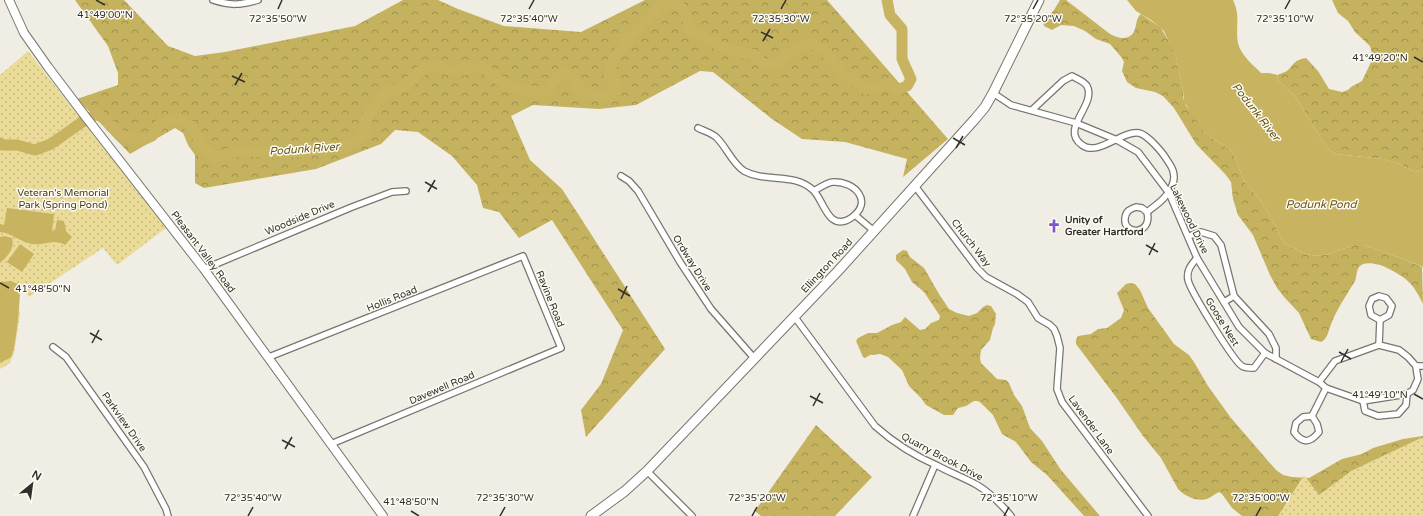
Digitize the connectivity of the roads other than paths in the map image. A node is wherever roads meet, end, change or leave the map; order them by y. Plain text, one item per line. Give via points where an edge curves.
1 (9, 0) edge
2 (213, 0) edge
3 (258, 0) edge
4 (1038, 0) edge
5 (993, 93) junction
6 (1032, 110) junction
7 (1076, 123) junction
8 (698, 128) dead end
9 (1117, 140) junction
10 (621, 176) dead end
11 (915, 186) junction
12 (406, 191) dead end
13 (814, 191) junction
14 (1169, 193) junction
15 (1147, 212) junction
16 (855, 215) junction
17 (874, 231) junction
18 (1189, 236) junction
19 (523, 256) joint
20 (1198, 258) junction
21 (204, 269) junction
22 (1234, 296) junction
23 (1224, 302) junction
24 (794, 316) junction
25 (1038, 318) joint
26 (1380, 320) junction
27 (1379, 345) junction
28 (53, 347) dead end
29 (561, 348) joint
30 (1265, 353) junction
31 (269, 357) junction
32 (754, 358) junction
33 (1276, 359) junction
34 (1416, 366) junction
35 (1423, 366) edge
36 (1319, 382) junction
37 (1326, 388) junction
38 (1407, 394) junction
39 (1363, 401) junction
40 (1312, 416) junction
41 (331, 444) junction
42 (935, 465) junction
43 (647, 471) junction
44 (168, 516) edge
45 (383, 516) edge
46 (591, 516) edge
47 (692, 516) edge
48 (912, 516) edge
49 (1011, 516) edge
50 (1148, 516) edge

1 - 21 main road, Pleasant Valley Road via 24,33
2 - 3 street via 227,5
4 - 5 main road, Ellington Road
5 - 6 street, Lakewood Drive via 1011,105
5 - 11 main road, Ellington Road via 975,119
6 - 7 street, Lakewood Drive
6 - 7 street via 1058,85 1072,76 1087,87 1089,96
7 - 9 street, Lakewood Drive
7 - 9 street via 1074,131 1082,146 1100,147
8 - 13 street via 716,137 734,162 744,170 765,177 800,181
9 - 14 street, Lakewood Drive via 1138,152
9 - 14 street via 1130,133 1141,134 1161,151 1172,168 1174,178
10 - 32 street, Ordway Drive via 629,180 638,191 711,310
11 - 17 main road, Ellington Road
11 - 25 street, Church Way via 977,268 986,277 1028,302
12 - 21 street, Woodside Drive via 392,192 352,207
13 - 16 street via 826,212 836,221 846,221
13 - 16 street via 833,182 853,186 861,199
14 - 15 street
14 - 18 street, Lakewood Drive
15 - 15 street via 1142,208 1130,209 1125,216 1127,226 1136,231 1140,230 1147,222
16 - 17 street
17 - 24 main road, Ellington Road
18 - 20 street, Lakewood Drive
18 - 22 street via 1201,232 1214,236 1222,245
19 - 29 street, Ravine Road
19 - 31 street, Hollis Road
20 - 23 street, Lakewood Drive
20 - 30 street, Goose Nest via 1188,269 1188,279 1202,308 1233,356 1242,366 1254,368
21 - 31 main road, Pleasant Valley Road
22 - 23 street
22 - 33 street via 1269,334 1276,348
23 - 30 street, Lakewood Drive via 1239,327
24 - 32 main road, Ellington Road
24 - 42 street, Quarry Brook Drive via 875,426 890,439
25 - 50 street, Lavender Lane via 1050,325 1057,336 1060,348 1057,389 1062,402
26 - 26 street via 1389,315 1392,306 1386,298 1379,296 1372,299 1369,306 1371,315
26 - 27 street
27 - 34 street via 1399,350
27 - 36 street via 1335,361
28 - 44 street, Parkview Drive via 66,357 144,467
29 - 41 street, Davewell Road
30 - 33 street, Lakewood Drive
31 - 41 main road, Pleasant Valley Road
32 - 43 main road, Ellington Road
33 - 36 street, Lakewood Drive
34 - 35 street
34 - 38 street via 1418,379 1413,390
36 - 37 street, Lakewood Drive
37 - 39 street, Lakewood Drive
37 - 40 street
38 - 39 street, Lakewood Drive
38 - 39 street via 1406,405 1398,414 1378,416 1366,411
40 - 40 street via 1303,417 1296,423 1294,432 1305,441 1313,439 1319,432
41 - 45 main road, Pleasant Valley Road
42 - 48 street
42 - 49 street, Quarry Brook Drive via 977,485 994,497
43 - 46 main road, Ellington Road
43 - 47 street

